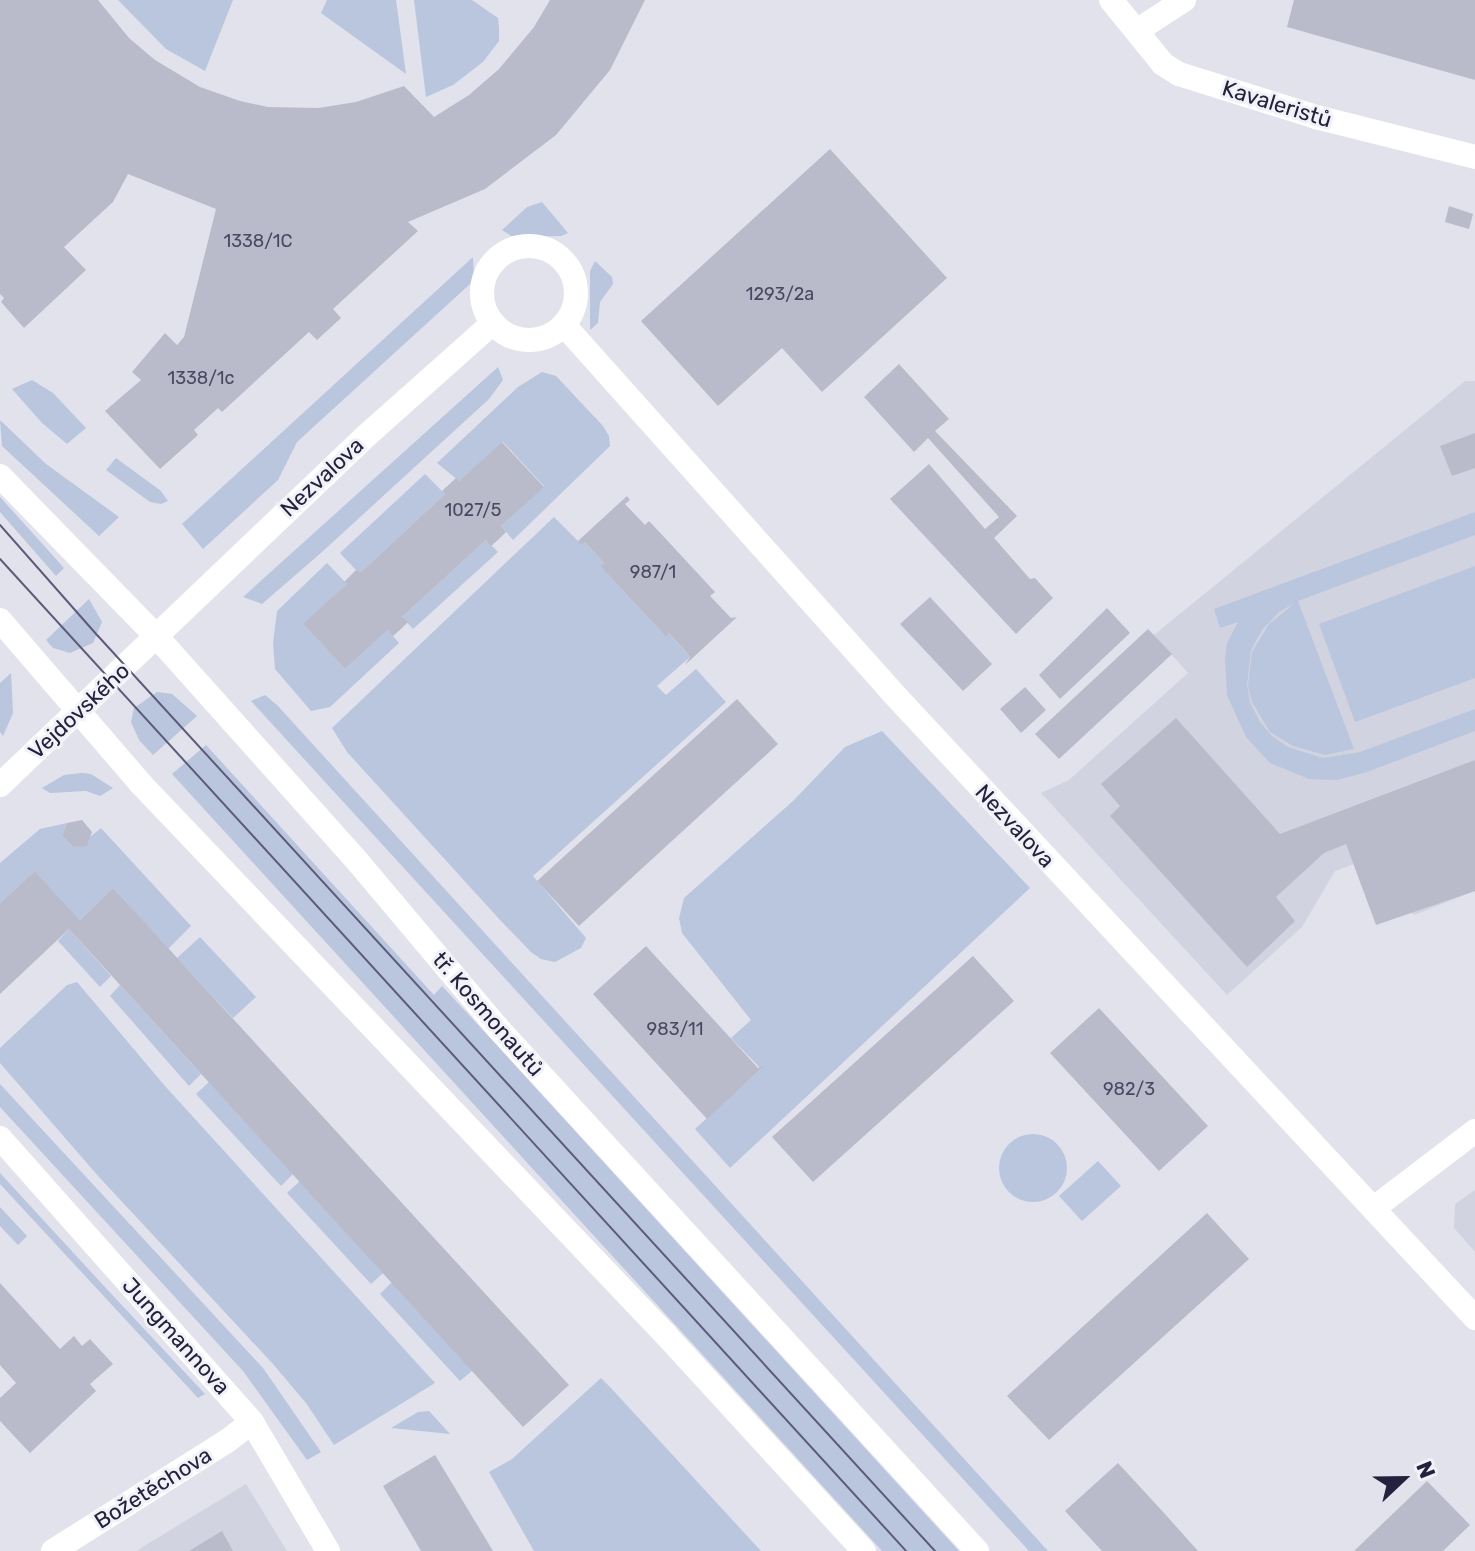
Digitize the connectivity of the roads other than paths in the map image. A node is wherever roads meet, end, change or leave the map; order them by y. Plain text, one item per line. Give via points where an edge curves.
1 (1111, 0) edge
2 (1184, 0) edge
3 (1138, 30) junction
4 (1475, 157) edge
5 (493, 323) junction
6 (564, 325) junction
7 (0, 476) edge
8 (0, 620) edge
9 (157, 637) junction
10 (77, 712) junction
11 (0, 785) edge
12 (1475, 1131) edge
13 (0, 1138) edge
14 (1374, 1208) junction
15 (1475, 1318) edge
16 (252, 1422) junction
17 (53, 1551) edge
18 (328, 1551) edge
19 (864, 1551) edge
20 (977, 1551) edge

1 - 3 street, Kavaleristů
2 - 3 street
3 - 4 street, Kavaleristů via 1163,64 1179,74 1316,117
5 - 6 street via 524,340 539,339
5 - 6 street via 483,301 489,269 499,257 529,246 559,256 570,268 577,298
5 - 9 street, Nezvalova via 355,446
6 - 14 street, Nezvalova via 973,780
7 - 9 street, tř. Kosmonautů
8 - 10 street
9 - 10 street, Vejdovského
9 - 20 street, tř. Kosmonautů via 508,1038
10 - 11 street, Vejdovského
10 - 19 street
12 - 14 street
13 - 16 street, Jungmannova
14 - 15 street, Nezvalova
16 - 17 street, Božetěchova
16 - 18 street, Jungmannova

